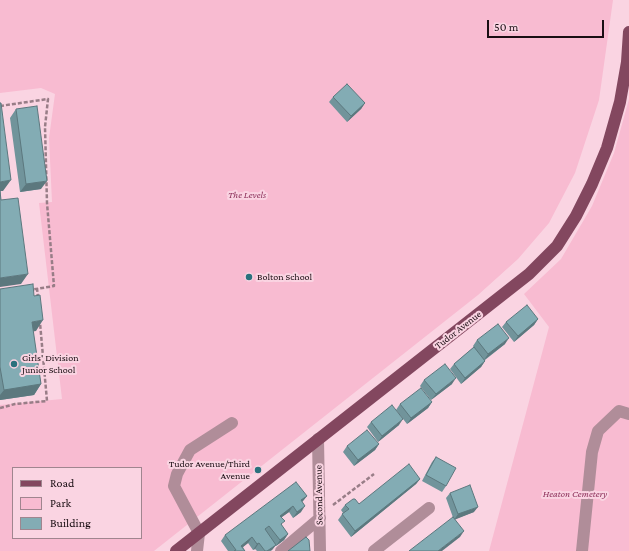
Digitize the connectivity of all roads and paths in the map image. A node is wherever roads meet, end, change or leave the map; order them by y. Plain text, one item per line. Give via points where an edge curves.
1 (629, 32) edge
2 (0, 106) edge
3 (37, 288) junction
4 (30, 290) edge
5 (39, 304) edge
6 (40, 318) edge
7 (0, 408) edge
8 (629, 414) edge
9 (232, 423) dead end
10 (318, 439) junction
11 (374, 474) dead end
12 (429, 508) dead end
13 (320, 517) junction
14 (198, 533) junction
15 (176, 551) edge
16 (197, 551) edge
17 (281, 551) edge
18 (320, 551) edge
19 (374, 551) edge
20 (582, 551) edge

1 - 10 main road, Tudor Avenue via 620,102 607,148 576,216 557,246 529,274
2 - 3 path via 48,99 44,127 54,286
3 - 4 path
3 - 5 path
6 - 7 path via 47,401
8 - 20 street via 619,411 598,431 592,452
9 - 14 street via 190,450 177,474 174,486
10 - 13 street, Second Avenue
10 - 14 main road, Tudor Avenue
11 - 13 path
12 - 19 street
13 - 17 street
13 - 18 street, Second Avenue
14 - 15 main road, Tudor Avenue
14 - 16 street

